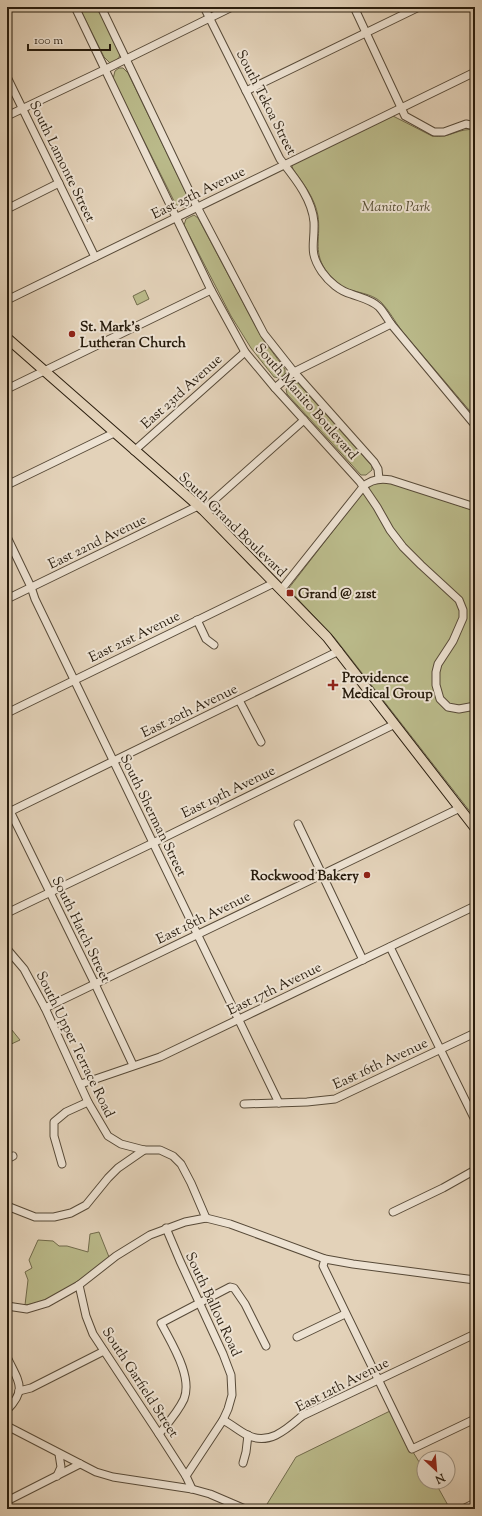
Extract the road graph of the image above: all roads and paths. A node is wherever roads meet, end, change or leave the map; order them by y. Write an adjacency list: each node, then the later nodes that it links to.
1 (75, 7): 10 (street, South Manito Boulevard)
2 (101, 7): 9 (street, South Manito Boulevard)
3 (204, 7): 7 (street, South Tekoa Street)
4 (232, 7): 7 (street)
5 (354, 7): 8 (street)
6 (419, 7): 8 (street)
7 (209, 18): 9 (street); 13 (street, South Tekoa Street)
8 (366, 32): 13 (street); 14 (street)
9 (126, 59): 10 (street); 21 (street, South Manito Boulevard)
10 (106, 70): 15 (street); 22 (street, South Manito Boulevard)
11 (475, 72): 14 (street, East 25th Avenue)
12 (7, 76): 15 (street, South Lamonte Street)
13 (246, 92): 18 (street, South Tekoa Street)
14 (401, 107): 17 (street); 18 (street, East 25th Avenue)
15 (22, 108): 16 (street); 19 (street, South Lamonte Street)
16 (7, 116)
17 (475, 126)
18 (284, 165): 21 (street, East 25th Avenue); 26 (street, South Tekoa Street)
19 (59, 183): 20 (street); 23 (street, South Lamonte Street)
20 (7, 208)
21 (197, 208): 22 (street, East 25th Avenue); 30 (street, South Manito Boulevard)
22 (177, 217): 23 (street, East 25th Avenue); 24 (street, South Manito Boulevard)
23 (95, 257): 25 (street, East 25th Avenue)
24 (211, 290): 28 (street, South Manito Boulevard); 29 (street)
25 (7, 300)
26 (391, 324): 30 (street); 34 (street, South Tekoa Street)
27 (7, 338): 29 (main road, South Grand Boulevard)
28 (246, 352): 31 (street, South Manito Boulevard); 36 (street, East 23rd Avenue)
29 (44, 370): 32 (street); 35 (main road, South Grand Boulevard)
30 (294, 372): 31 (street); 37 (street, South Manito Boulevard)
31 (275, 388): 33 (street, South Manito Boulevard)
32 (7, 389)
33 (304, 420): 39 (street, South Manito Boulevard); 41 (street, East 22nd Avenue)
34 (475, 425)
35 (114, 433): 36 (main road, South Grand Boulevard); 38 (street)
36 (134, 450): 41 (main road, South Grand Boulevard)
37 (379, 479): 39 (street); 40 (street)
38 (7, 485)
39 (363, 487): 45 (street); 52 (street, South Manito Boulevard)
40 (475, 507)
41 (200, 508): 43 (main road, South Grand Boulevard); 44 (street, East 22nd Avenue)
42 (7, 537): 44 (street, South Sherman Street)
43 (274, 583): 45 (main road, South Grand Boulevard); 47 (street, East 21st Avenue)
44 (31, 587): 46 (street, East 22nd Avenue); 50 (street, South Sherman Street)
45 (281, 590): 49 (main road, South Grand Boulevard)
46 (7, 599)
47 (197, 620): 48 (street); 50 (street, East 21st Avenue)
48 (214, 645)
49 (340, 651): 51 (street, East 20th Avenue); 54 (main road, South Grand Boulevard)
50 (75, 680): 53 (street, East 21st Avenue); 56 (street, South Sherman Street)
51 (239, 700): 55 (street); 56 (street, East 20th Avenue)
52 (475, 706)
53 (7, 713)
54 (395, 724): 57 (main road, South Grand Boulevard); 61 (street, East 19th Avenue)
55 (260, 742)
56 (114, 761): 58 (street, East 20th Avenue); 61 (street, South Sherman Street)
57 (460, 808): 60 (main road, South Grand Boulevard); 62 (street, East 18th Avenue)
58 (8, 810): 63 (street, South Hatch Street)
59 (298, 824): 62 (street)
60 (473, 824)
61 (153, 843): 63 (street, East 19th Avenue); 66 (street, South Sherman Street)
62 (322, 874): 66 (street, East 18th Avenue); 69 (street)
63 (50, 892): 65 (street, East 19th Avenue); 70 (street, South Hatch Street)
64 (475, 906): 67 (street, East 17th Avenue)
65 (7, 913)
66 (197, 934): 70 (street, East 18th Avenue); 72 (street, South Sherman Street)
67 (390, 946): 69 (street, East 17th Avenue); 74 (street)
68 (7, 949): 71 (street, South Upper Terrace Road)
69 (363, 960): 72 (street, East 17th Avenue)
70 (95, 984): 71 (street, East 18th Avenue); 75 (street, South Hatch Street)
71 (45, 1008): 76 (street, South Upper Terrace Road)
72 (239, 1019): 75 (street, East 17th Avenue); 78 (street, South Sherman Street)
73 (475, 1033): 74 (street, East 16th Avenue)
74 (441, 1050): 78 (street, East 16th Avenue); 80 (street)
75 (133, 1065): 76 (street, East 17th Avenue)
76 (81, 1084): 77 (street, South Upper Terrace Road)
77 (88, 1102): 81 (street, South Upper Terrace Road); 82 (street)
78 (279, 1103): 79 (street, East 16th Avenue)
79 (244, 1104)
80 (475, 1120)
81 (144, 1150): 84 (street); 86 (street, South Upper Terrace Road)
82 (62, 1164)
83 (475, 1170): 85 (street)
84 (7, 1206)
85 (393, 1212)
86 (206, 1218): 87 (street); 88 (street)
87 (166, 1228): 90 (street); 91 (street, South Ballou Road)
88 (325, 1259): 89 (street); 93 (street)
89 (475, 1280)
90 (79, 1285): 92 (street); 97 (street, South Garfield Street)
91 (199, 1303): 96 (street); 103 (street, South Ballou Road); 105 (street)
92 (7, 1306)
93 (345, 1314): 95 (street); 99 (street)
94 (475, 1334): 99 (street, East 12th Avenue)
95 (297, 1337)
96 (266, 1346)
97 (104, 1351): 100 (street); 105 (street, South Garfield Street)
98 (7, 1357): 100 (street)
99 (378, 1380): 102 (street); 106 (street, East 12th Avenue)
100 (19, 1391): 101 (street)
101 (7, 1410)
102 (475, 1419)
103 (223, 1420): 106 (street, East 12th Avenue); 111 (street, South Ballou Road)
104 (7, 1426): 107 (street)
105 (159, 1434): 111 (street, South Garfield Street)
106 (248, 1435): 108 (street)
107 (59, 1454): 109 (street); 110 (street)
108 (243, 1463)
109 (80, 1464): 110 (street); 112 (street)
110 (57, 1476): 113 (street)
111 (186, 1476): 112 (street, South Garfield Street)
112 (192, 1489): 115 (street)
113 (7, 1501)
114 (475, 1503): 116 (street)
115 (245, 1509)
116 (463, 1509)

